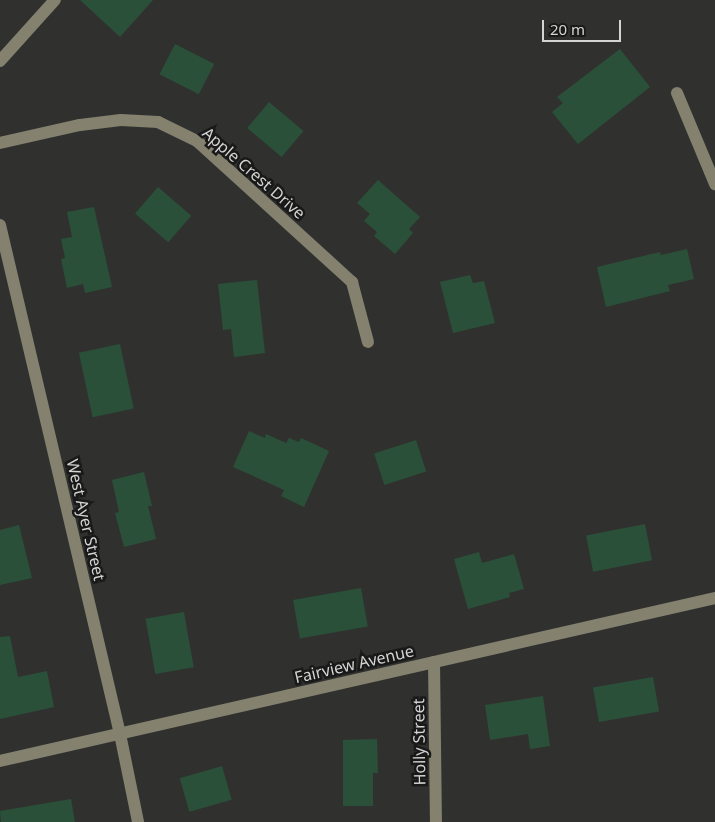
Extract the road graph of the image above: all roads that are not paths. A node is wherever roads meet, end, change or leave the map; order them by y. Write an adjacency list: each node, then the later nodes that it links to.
1 (55, 0): 2 (street)
2 (0, 60)
3 (677, 93): 5 (street)
4 (0, 143): 7 (street, Apple Crest Drive)
5 (715, 184)
6 (0, 225): 10 (street, West Ayer Street)
7 (368, 342)
8 (715, 598): 9 (street, Fairview Avenue)
9 (434, 662): 10 (street, Fairview Avenue); 13 (street, Holly Street)
10 (120, 734): 11 (street, Fairview Avenue); 12 (street, West Ayer Street)
11 (0, 761)
12 (138, 822)
13 (436, 822)

